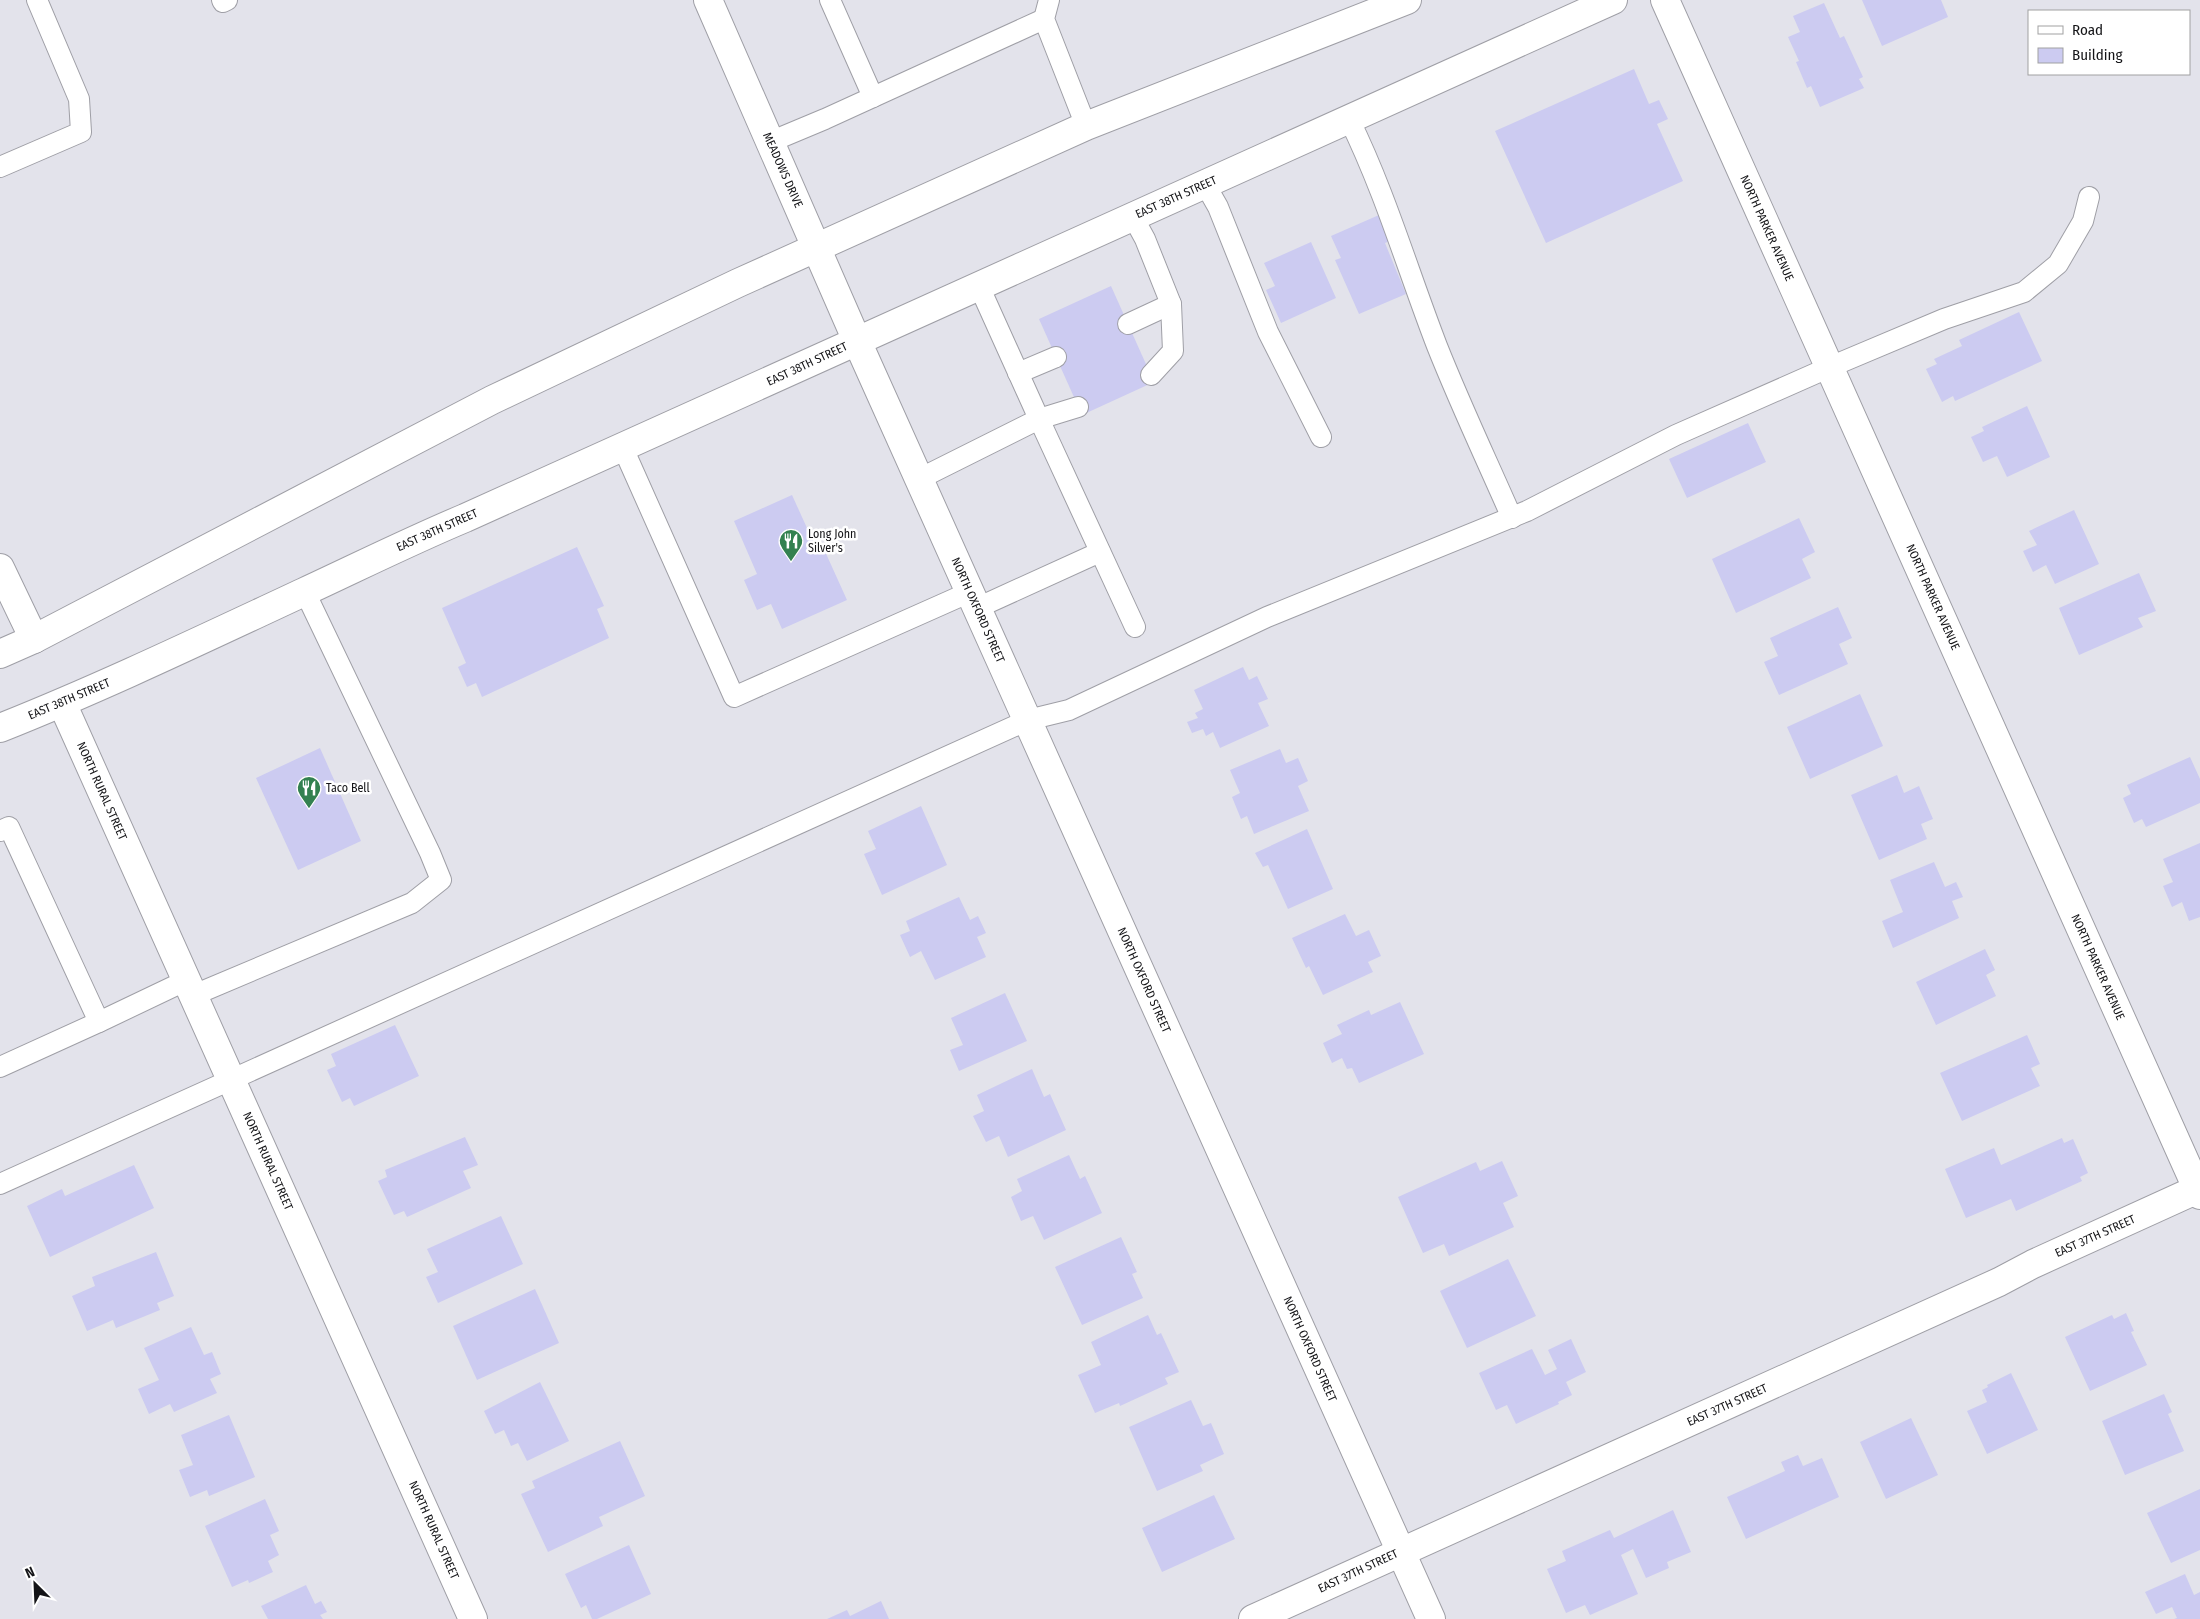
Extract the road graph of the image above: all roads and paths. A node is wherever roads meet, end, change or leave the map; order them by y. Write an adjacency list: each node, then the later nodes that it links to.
1 (37, 0): 15 (lane)
2 (222, 0): 3 (lane)
3 (227, 0)
4 (708, 0): 14 (street, MEADOWS DRIVE)
5 (830, 0): 11 (lane)
6 (1049, 0): 10 (lane)
7 (1408, 0): 13 (street)
8 (1613, 0): 12 (street, EAST 38TH STREET)
9 (1665, 0): 25 (street, NORTH PARKER AVENUE)
10 (1044, 20): 11 (lane); 13 (lane)
11 (873, 97): 14 (lane)
12 (1349, 120): 16 (street, EAST 38TH STREET); 33 (lane)
13 (1086, 126): 19 (street)
14 (770, 142): 19 (street, MEADOWS DRIVE)
15 (0, 167)
16 (1205, 184): 18 (street, EAST 38TH STREET); 30 (lane)
17 (2089, 197): 25 (lane)
18 (1133, 217): 20 (street, EAST 38TH STREET); 21 (lane)
19 (817, 248): 23 (street, MEADOWS DRIVE); 39 (street)
20 (979, 286): 23 (street, EAST 38TH STREET); 26 (lane)
21 (1171, 304): 22 (lane); 27 (lane)
22 (1128, 324)
23 (857, 341): 31 (street, EAST 38TH STREET); 32 (street, NORTH OXFORD STREET)
24 (1056, 357): 26 (lane)
25 (1830, 367): 33 (lane); 50 (street, NORTH PARKER AVENUE)
26 (1018, 374): 29 (lane)
27 (1151, 375)
28 (1078, 407): 29 (lane)
29 (1039, 419): 32 (lane); 34 (lane)
30 (1321, 437)
31 (622, 448): 36 (street, EAST 38TH STREET); 37 (lane)
32 (919, 478): 37 (street, NORTH OXFORD STREET)
33 (1512, 518): 42 (lane)
34 (1100, 552): 37 (lane); 38 (lane)
35 (0, 568): 39 (street)
36 (305, 592): 41 (street, EAST 38TH STREET); 45 (lane)
37 (974, 600): 42 (street, NORTH OXFORD STREET)
38 (1135, 627)
39 (34, 639): 40 (street)
40 (0, 654)
41 (62, 703): 43 (street, EAST 38TH STREET); 45 (street, NORTH RURAL STREET)
42 (1028, 720): 48 (lane); 51 (street, NORTH OXFORD STREET)
43 (0, 728)
44 (0, 831): 46 (lane)
45 (190, 988): 46 (lane); 48 (street, NORTH RURAL STREET)
46 (99, 1022): 47 (lane)
47 (0, 1067)
48 (231, 1080): 49 (lane); 52 (street, NORTH RURAL STREET)
49 (0, 1184)
50 (2199, 1191): 51 (street, EAST 37TH STREET)
51 (1400, 1552): 53 (street, EAST 37TH STREET); 54 (street, NORTH OXFORD STREET)
52 (473, 1619)
53 (1253, 1619)
54 (1431, 1619)

